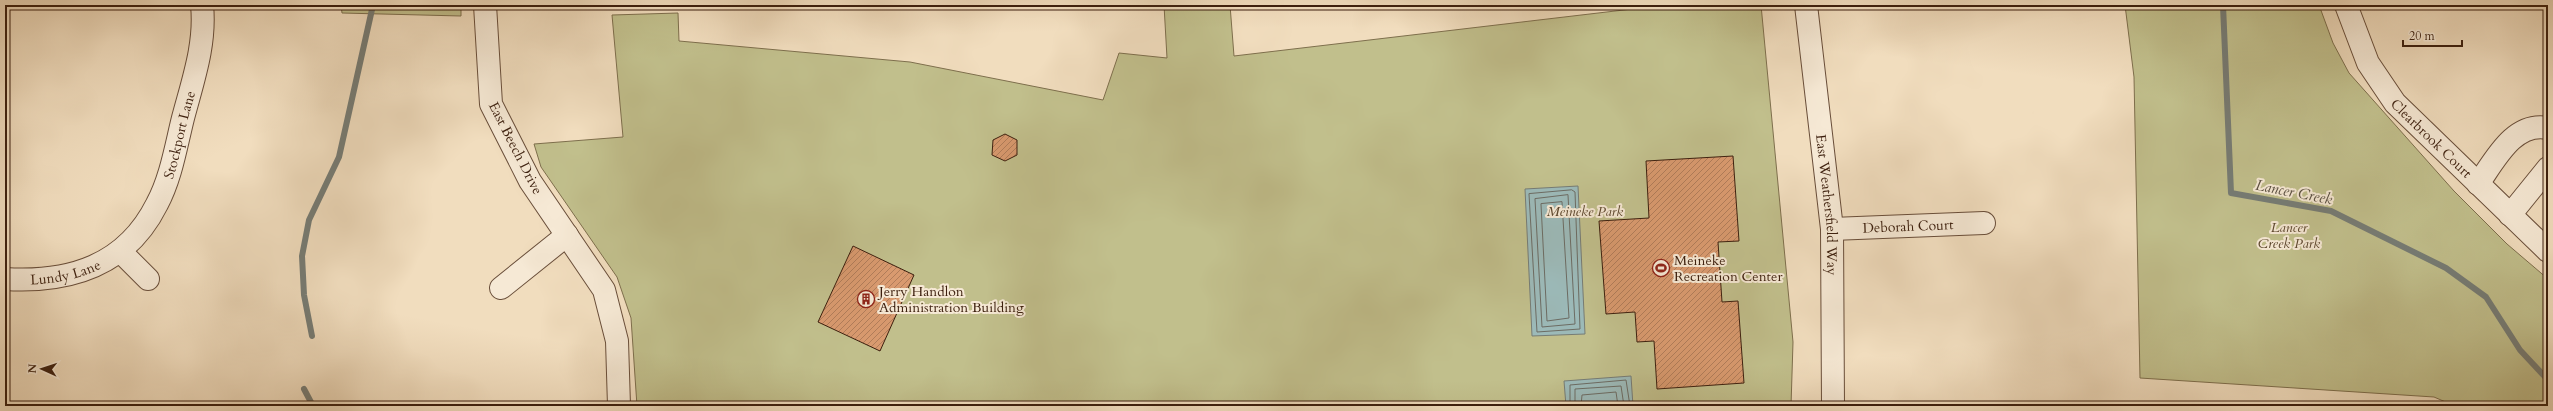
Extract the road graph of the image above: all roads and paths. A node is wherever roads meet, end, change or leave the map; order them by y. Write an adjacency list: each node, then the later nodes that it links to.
1 (202, 5): 13 (street, Stockport Lane)
2 (485, 5): 11 (street, East Beech Drive)
3 (1806, 5): 10 (street, East Weathersfield Way)
4 (2346, 5): 7 (street, Clearbrook Court)
5 (2548, 128): 7 (street)
6 (2548, 168): 8 (street)
7 (2478, 184): 8 (street, Clearbrook Court)
8 (2510, 215): 12 (street, Clearbrook Court)
9 (1984, 223): 10 (street, Deborah Court)
10 (1832, 229): 18 (street, East Weathersfield Way)
11 (567, 235): 16 (street); 17 (street, East Beech Drive)
12 (2548, 251)
13 (121, 252): 14 (street, Lundy Lane); 15 (street)
14 (5, 279)
15 (148, 279)
16 (501, 288)
17 (619, 406)
18 (1832, 406)

